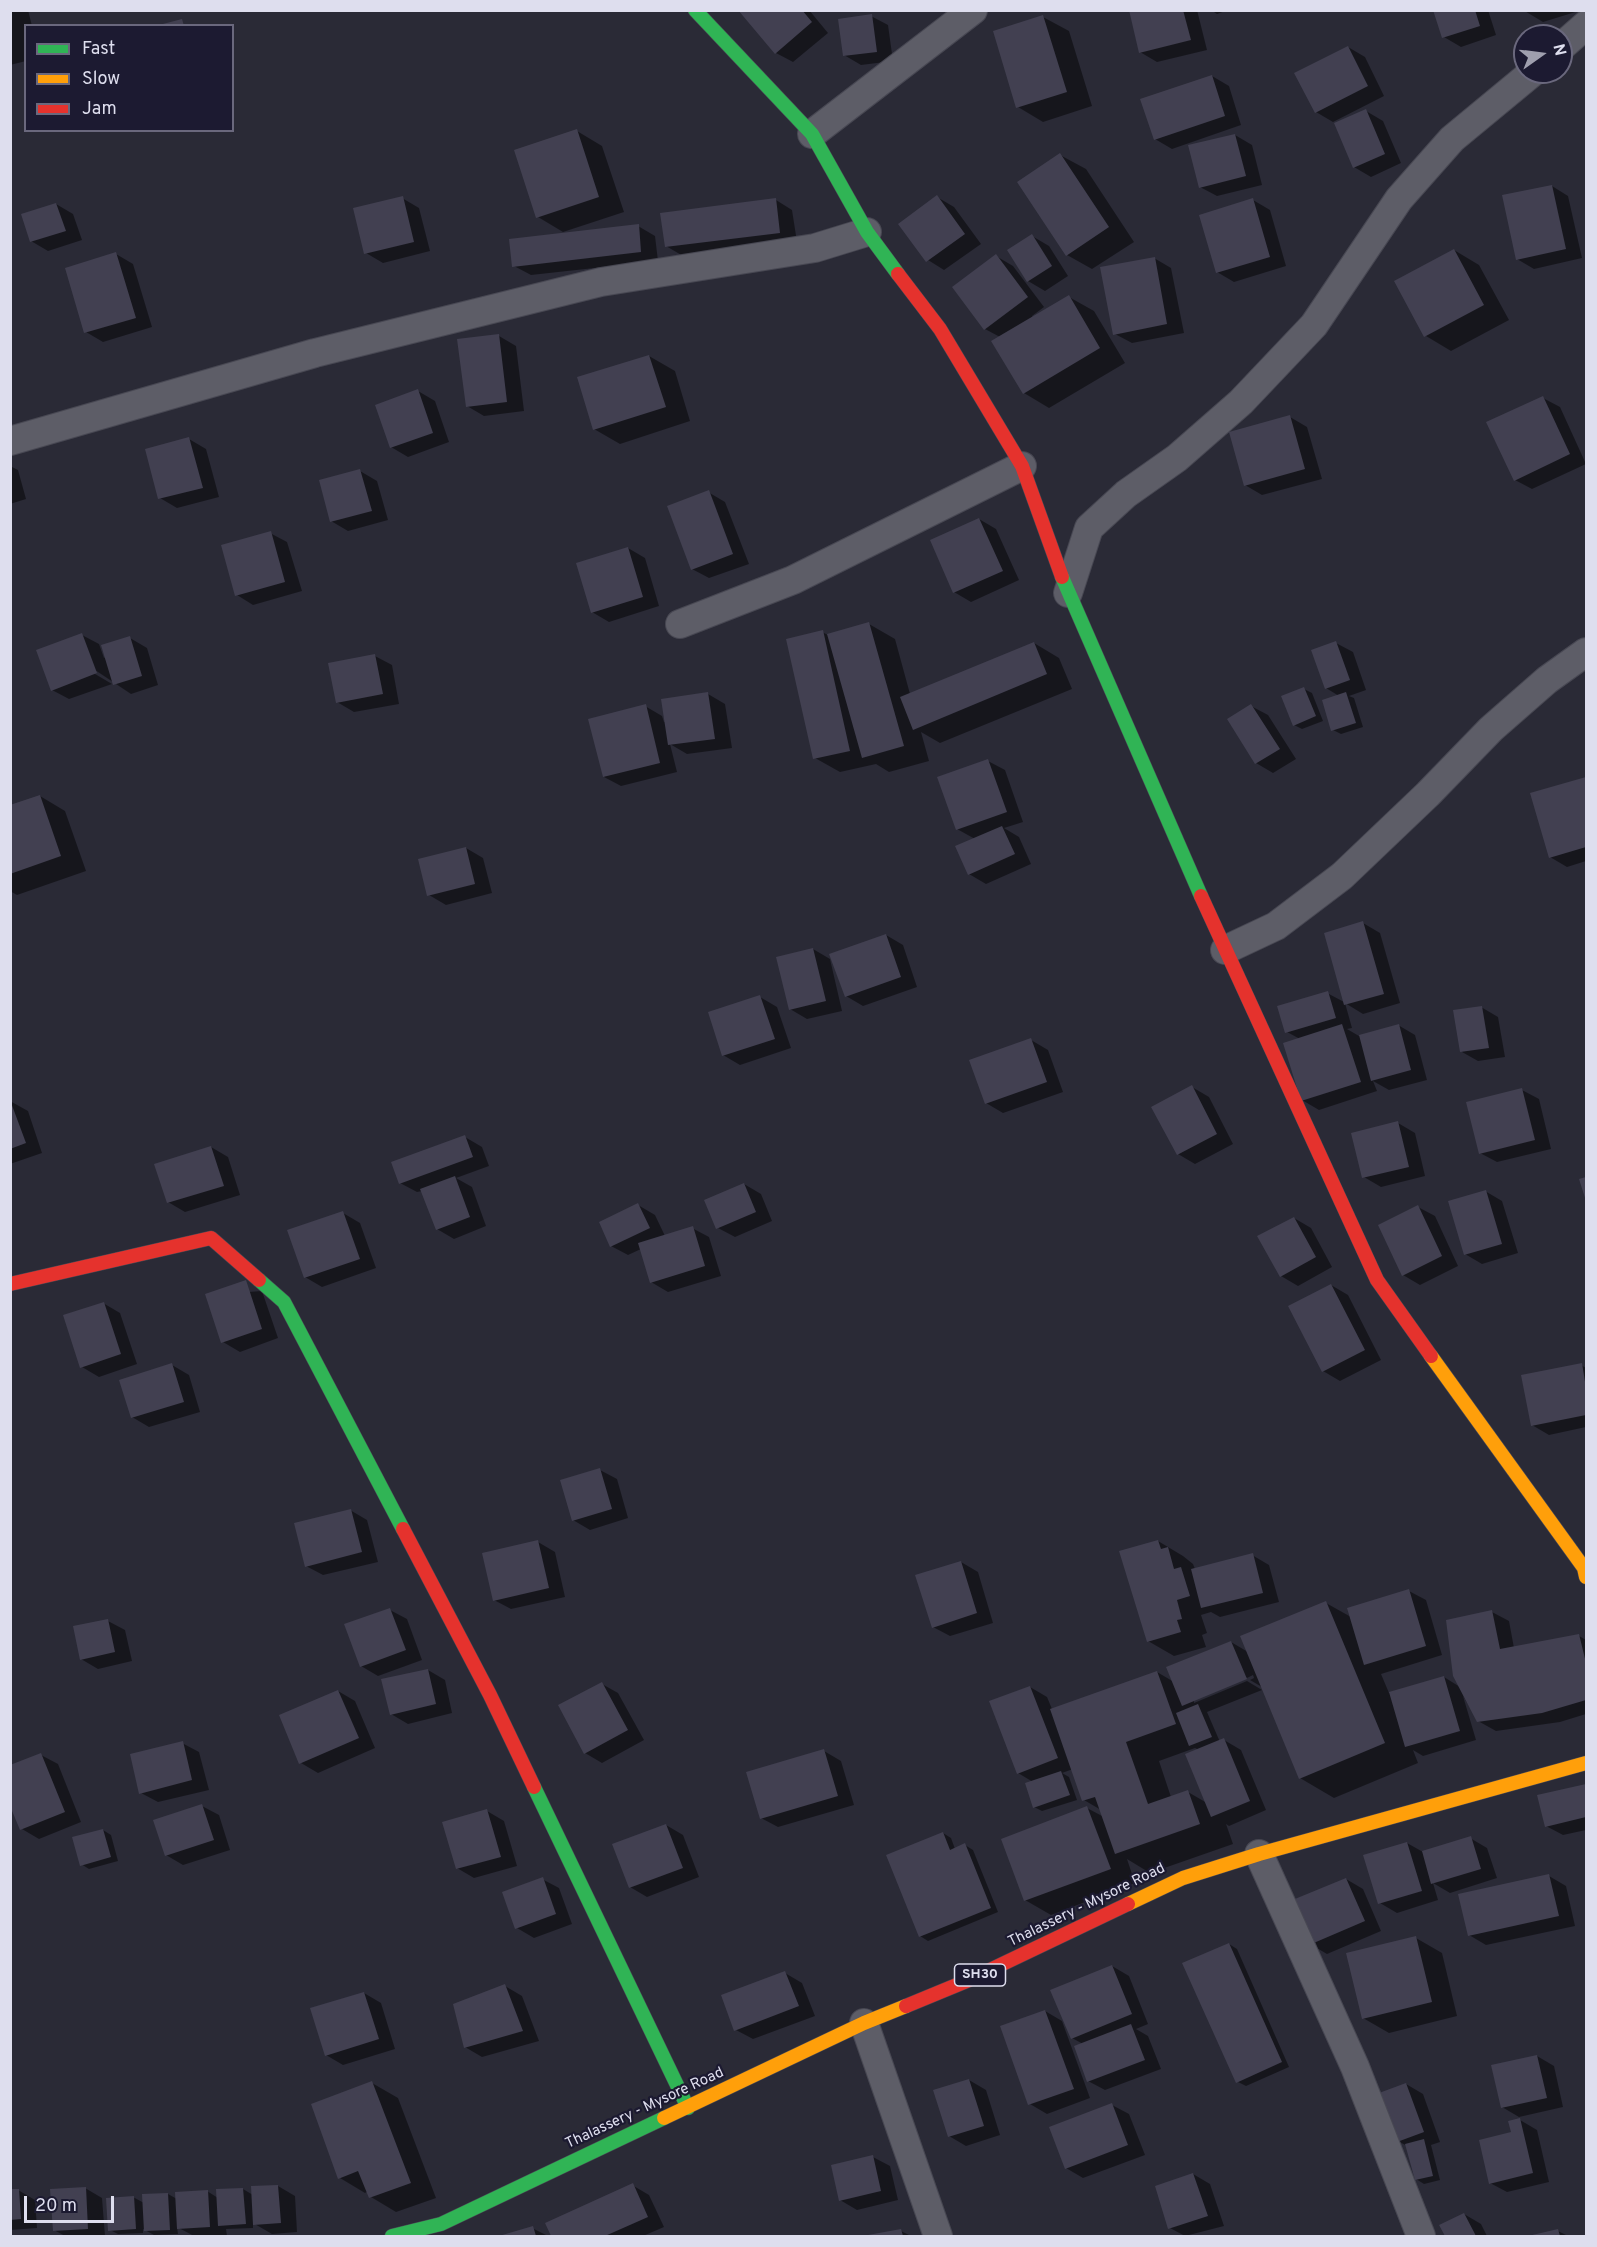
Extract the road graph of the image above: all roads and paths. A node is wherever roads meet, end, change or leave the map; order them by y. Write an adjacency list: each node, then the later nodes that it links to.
1 (695, 10): 6 (street)
2 (973, 10): 6 (street)
3 (1586, 28): 4 (street)
4 (1573, 38)
5 (1518, 84): 10 (street)
6 (812, 134): 7 (street)
7 (867, 232): 8 (street); 9 (street)
8 (10, 441)
9 (1022, 466): 10 (street); 11 (street)
10 (1068, 593): 13 (street)
11 (680, 624)
12 (1587, 652): 13 (street)
13 (1225, 950): 15 (street)
14 (10, 1284): 19 (street)
15 (1587, 1577)
16 (1587, 1763): 17 (street, Thalassery - Mysore Road / SH30)
17 (1259, 1854): 18 (street, Thalassery - Mysore Road / SH30); 22 (street)
18 (864, 2023): 19 (street, Thalassery - Mysore Road / SH30); 21 (street)
19 (687, 2108): 20 (street, Thalassery - Mysore Road / SH30)
20 (392, 2236)
21 (938, 2236)
22 (1422, 2236)

